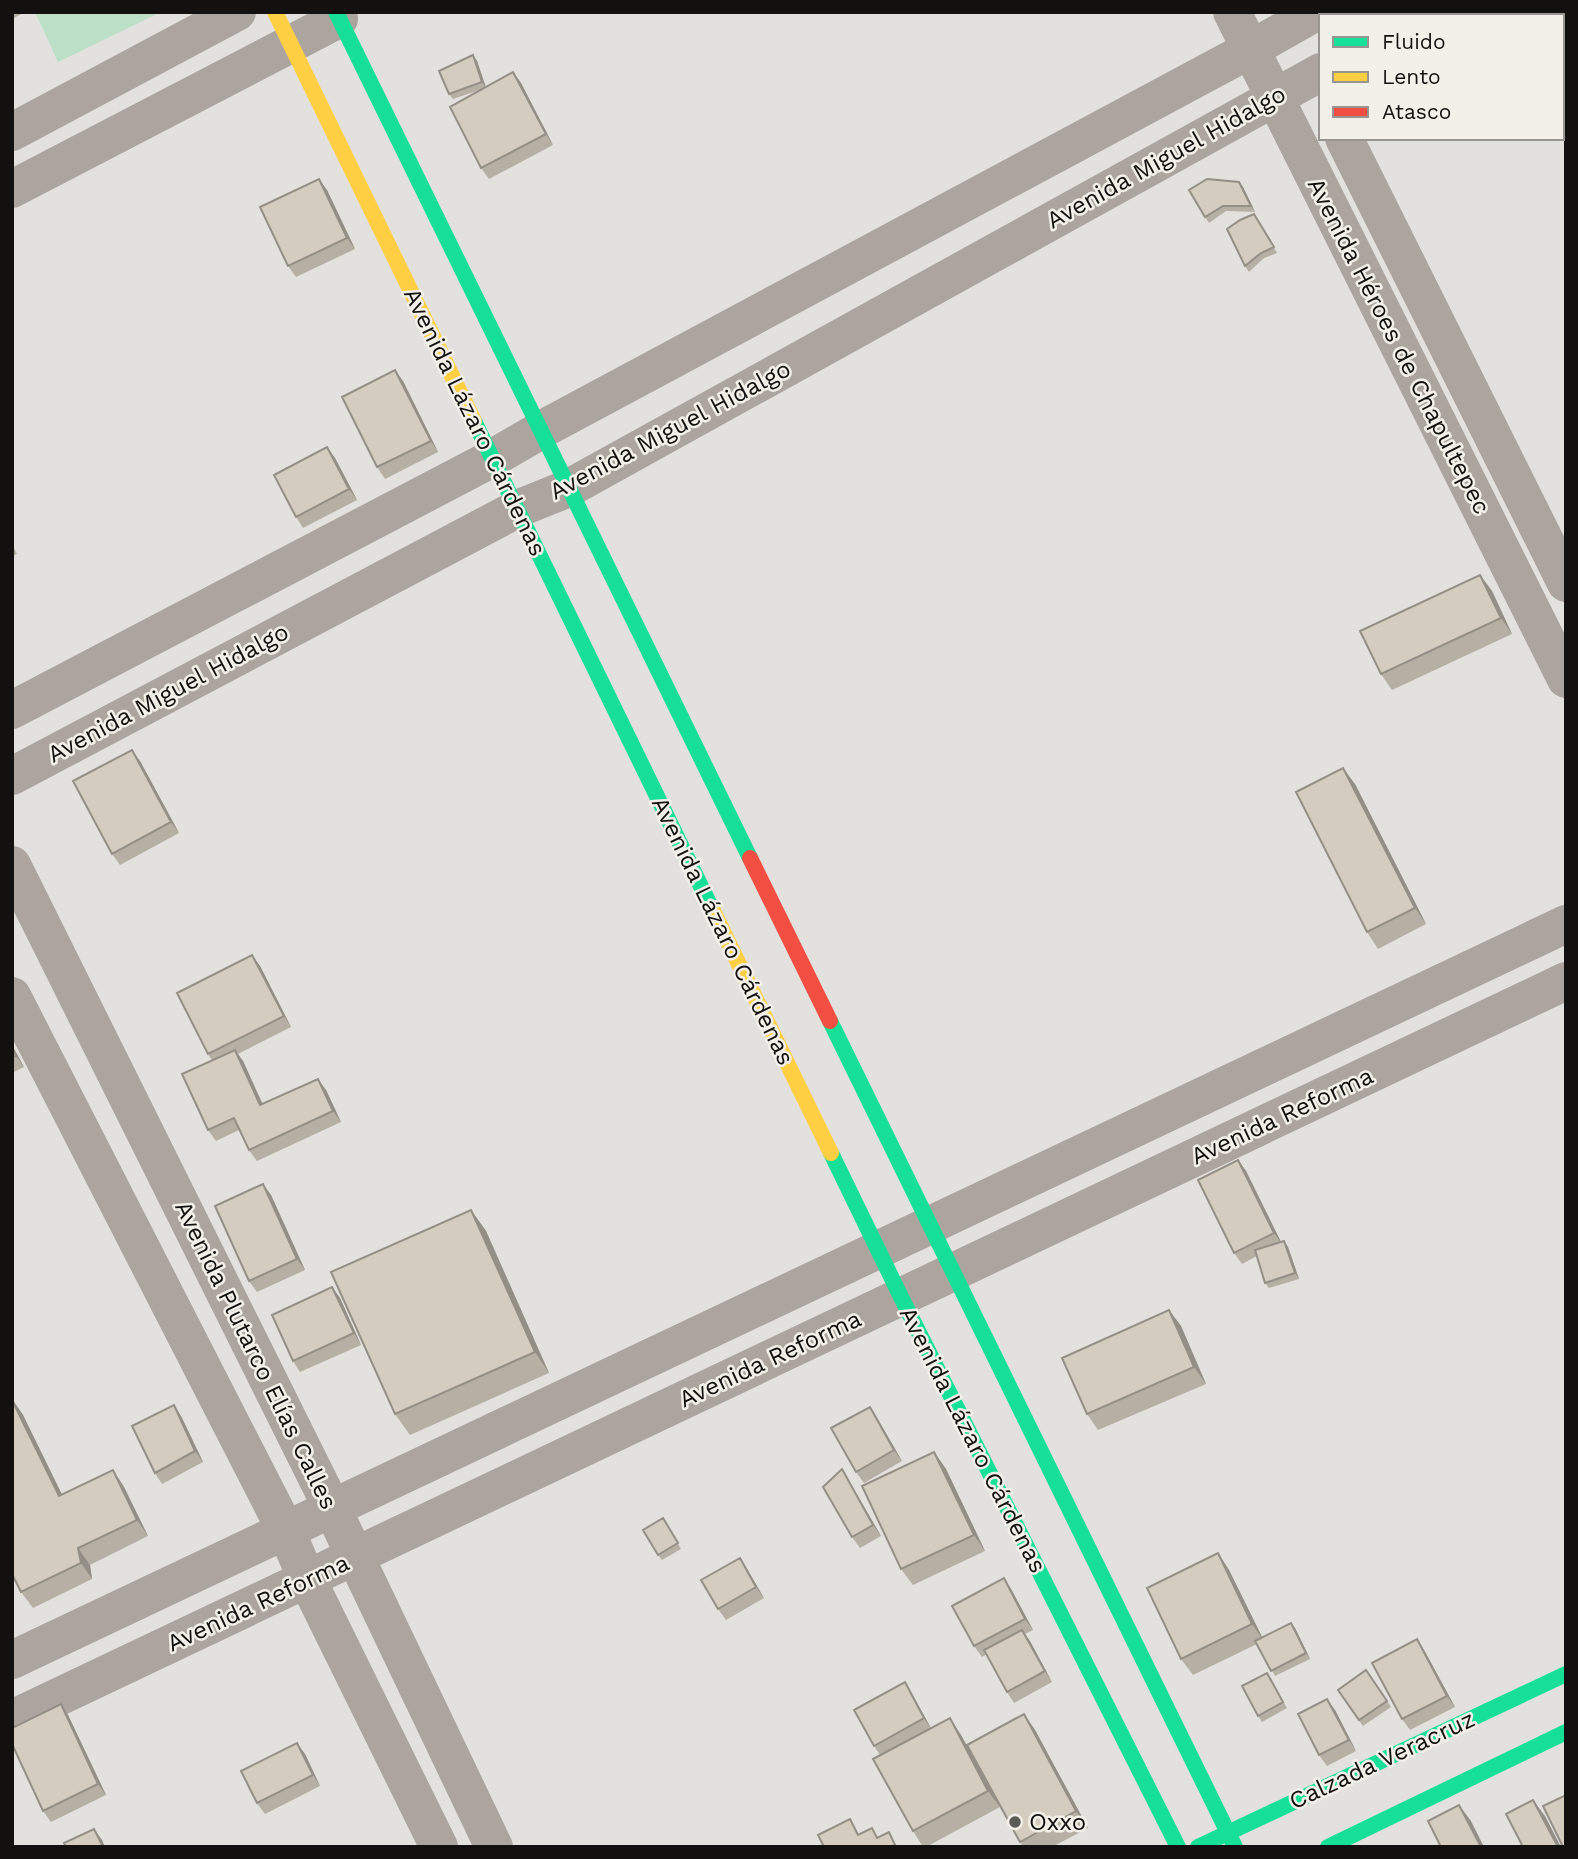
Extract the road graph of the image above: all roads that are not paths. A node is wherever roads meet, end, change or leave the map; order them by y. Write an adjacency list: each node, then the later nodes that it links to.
1 (237, 12): 9 (street)
2 (1232, 12): 6 (street, Avenida Héroes de Chapultepec)
3 (337, 16): 5 (street); 12 (main road)
4 (1298, 16): 6 (street); 7 (street)
5 (283, 28): 11 (street); 13 (main road, Avenida Lázaro Cárdenas)
6 (1251, 49): 8 (street, Avenida Héroes de Chapultepec); 12 (street)
7 (1318, 80): 8 (street, Avenida Miguel Hidalgo)
8 (1274, 96): 14 (street, Avenida Miguel Hidalgo); 17 (street, Avenida Héroes de Chapultepec)
9 (12, 132)
10 (1345, 140): 16 (street, Avenida Héroes de Chapultepec)
11 (12, 189)
12 (541, 430): 13 (street); 14 (main road)
13 (493, 458): 15 (main road, Avenida Lázaro Cárdenas); 18 (street)
14 (569, 488): 15 (street, Avenida Miguel Hidalgo); 24 (main road)
15 (517, 509): 19 (street, Avenida Miguel Hidalgo); 25 (main road, Avenida Lázaro Cárdenas)
16 (1566, 583)
17 (1566, 679)
18 (12, 710)
19 (12, 775)
20 (12, 865): 28 (street, Avenida Plutarco Elías Calles)
21 (1566, 924): 24 (street)
22 (1566, 981): 26 (street, Avenida Reforma)
23 (12, 996): 29 (street, Avenida Plutarco Elías Calles)
24 (931, 1225): 25 (street); 26 (main road)
25 (878, 1250): 27 (main road, Avenida Lázaro Cárdenas); 28 (street)
26 (954, 1272): 27 (street, Avenida Reforma); 36 (main road)
27 (901, 1297): 30 (street, Avenida Reforma); 39 (main road, Avenida Lázaro Cárdenas)
28 (332, 1508): 29 (street); 30 (street, Avenida Plutarco Elías Calles)
29 (286, 1531): 31 (street, Avenida Plutarco Elías Calles); 32 (street)
30 (355, 1557): 31 (street, Avenida Reforma); 38 (street, Avenida Plutarco Elías Calles)
31 (307, 1579): 34 (street, Avenida Reforma); 37 (street, Avenida Plutarco Elías Calles)
32 (12, 1660)
33 (1566, 1674): 36 (main road, Calzada Veracruz)
34 (12, 1720)
35 (1566, 1732): 41 (main road)
36 (1232, 1840): 40 (main road, Calzada Veracruz)
37 (439, 1847)
38 (494, 1847)
39 (1178, 1847)
40 (1198, 1847)
41 (1328, 1847)

